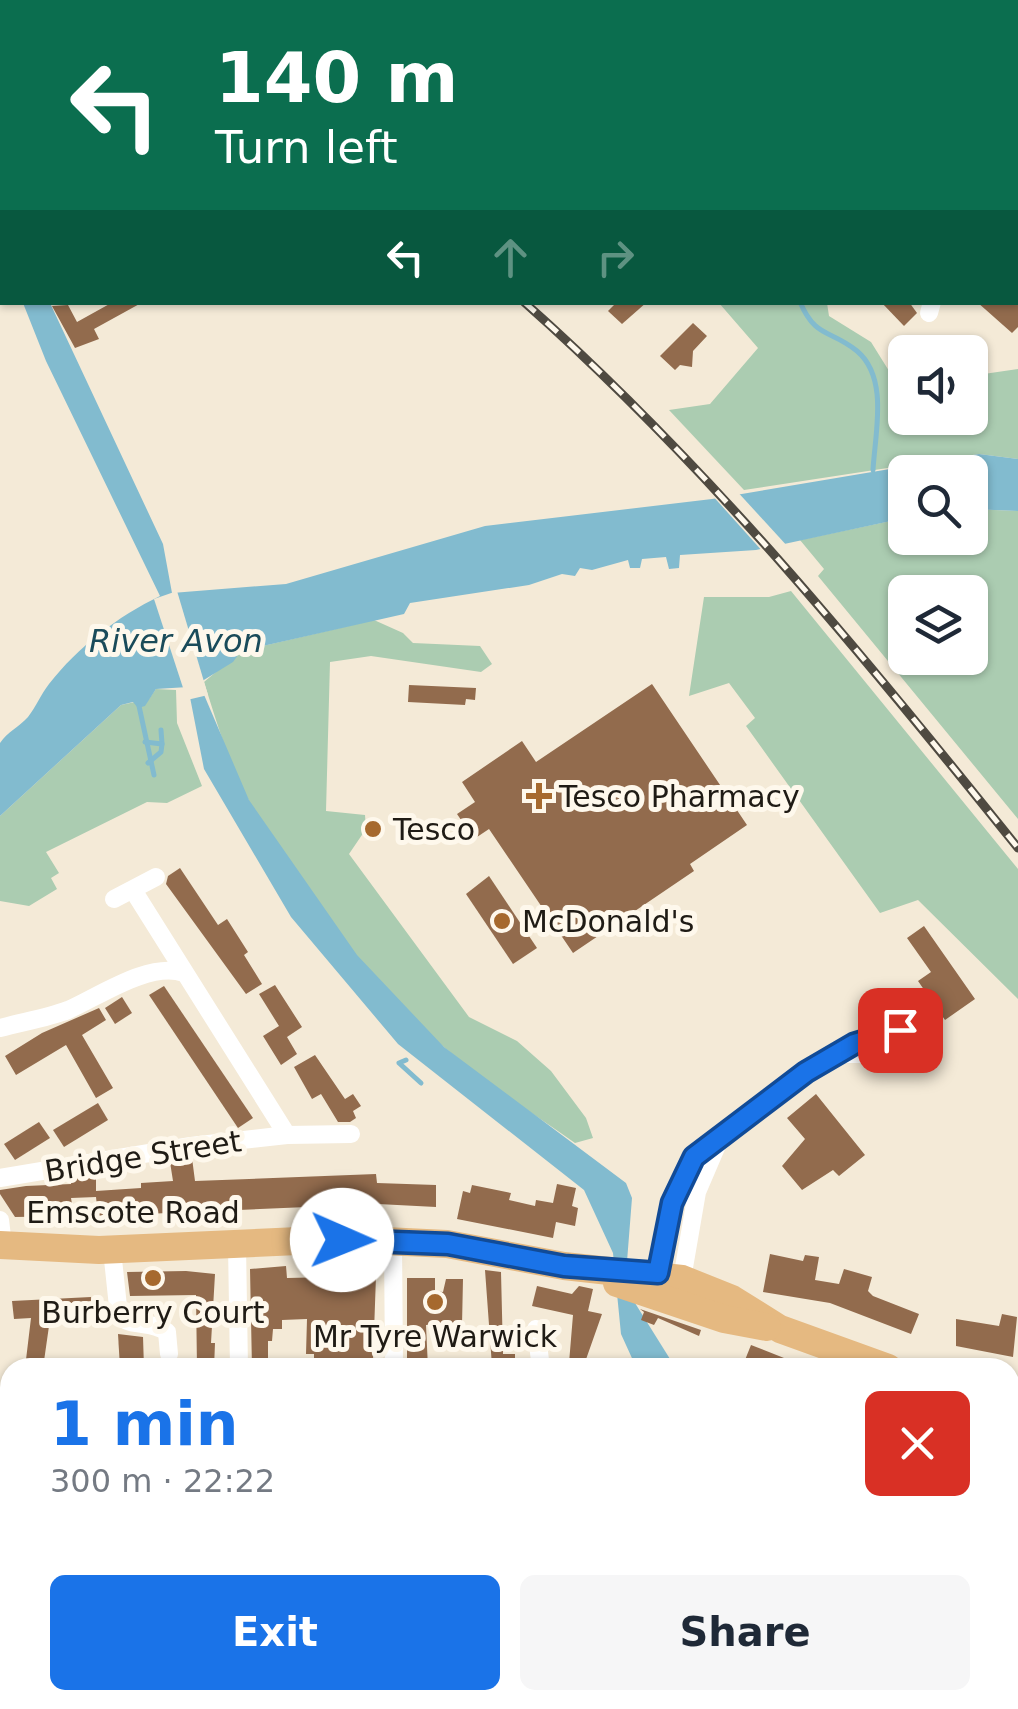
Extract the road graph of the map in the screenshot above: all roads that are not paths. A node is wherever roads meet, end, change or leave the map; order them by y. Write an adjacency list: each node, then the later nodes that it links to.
1 (156, 877): 2 (street)
2 (133, 890): 3 (street); 4 (street, Bridge Street)
3 (114, 899)
4 (184, 973): 5 (street); 10 (street, Bridge Street)
5 (0, 1028)
6 (891, 1034): 7 (street); 8 (street); 8 (street)
7 (843, 1054): 8 (street); 16 (street)
8 (888, 1054)
9 (351, 1134): 10 (street, Bridge Street)
10 (286, 1135): 11 (street, Bridge Street)
11 (0, 1178)
12 (1, 1237): 15 (main road, Emscote Road)
13 (394, 1241): 14 (main road, Emscote Road); 16 (main road, Emscote Road); 21 (street)
14 (238, 1245): 15 (main road, Emscote Road); 20 (street)
15 (112, 1250): 19 (street)
16 (639, 1279): 18 (main road, Emscote Road); 18 (main road, Emscote Road)
17 (536, 1329): 22 (street)
18 (780, 1329): 23 (main road, Emscote Road)
19 (168, 1354)
20 (239, 1358)
21 (394, 1358)
22 (540, 1358)
23 (847, 1358)

